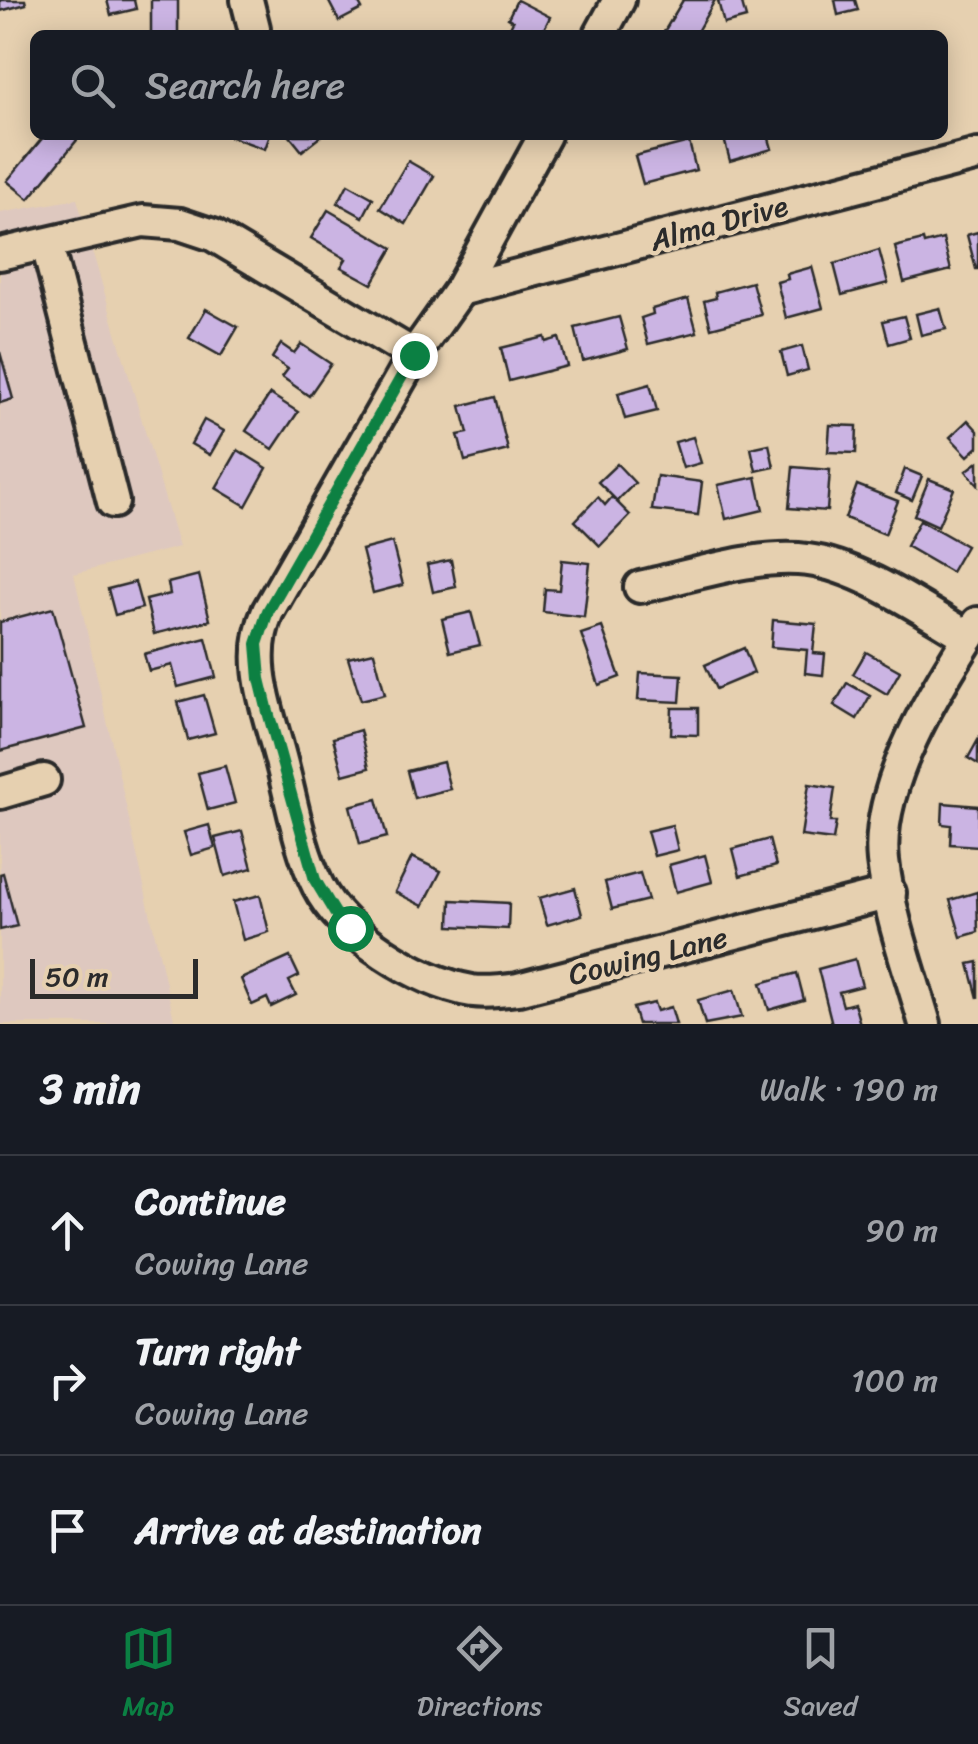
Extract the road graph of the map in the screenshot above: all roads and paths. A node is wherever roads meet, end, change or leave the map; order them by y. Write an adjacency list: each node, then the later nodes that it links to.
1 (619, 0): 2 (street)
2 (603, 30)
3 (542, 140): 7 (street, Cowing Lane)
4 (978, 155): 7 (street, Alma Drive)
5 (47, 245): 6 (street); 8 (street); 9 (street)
6 (0, 254)
7 (460, 290): 8 (street, Cowing Lane)
8 (414, 355): 14 (street, Cowing Lane)
9 (113, 502)
10 (640, 587): 11 (street)
11 (974, 630): 14 (street)
12 (44, 780): 13 (street)
13 (0, 793)
14 (890, 893): 15 (street)
15 (925, 1024)

